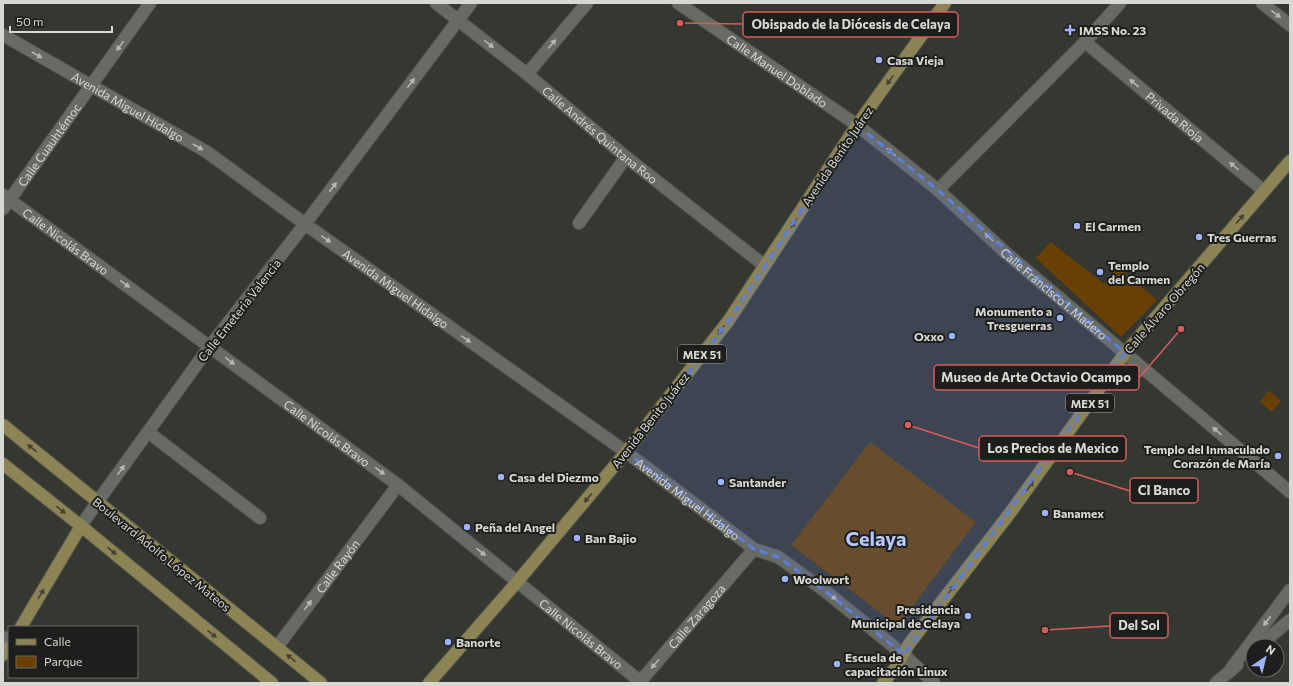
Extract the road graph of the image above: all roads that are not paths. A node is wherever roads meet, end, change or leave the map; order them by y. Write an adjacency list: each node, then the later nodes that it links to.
1 (150, 3): 14 (main road, Calle Cuauhtémoc, one-way to 14)
2 (436, 3): 9 (main road, Calle Andrés Quintana Roo)
3 (471, 3): 9 (main road, Calle Emeteria Valencia)
4 (587, 3): 13 (main road, one-way to 4)
5 (678, 3): 15 (main road, Calle Manuel Doblado)
6 (945, 3): 15 (main road, Avenida Benito Juárez / MEX 51, one-way to 15)
7 (1120, 3): 12 (main road)
8 (1262, 3): 10 (main road, one-way to 10)
9 (458, 20): 13 (main road, Calle Andrés Quintana Roo, one-way to 13); 22 (main road, Calle Emeteria Valencia, one-way to 9)
10 (1290, 25)
11 (3, 35): 14 (main road, Avenida Miguel Hidalgo, one-way to 14)
12 (1085, 42): 18 (main road); 19 (main road, Privada Rioja, one-way to 12)
13 (527, 74): 16 (main road, Calle Andrés Quintana Roo)
14 (92, 86): 20 (main road, Calle Cuauhtémoc); 22 (main road, Avenida Miguel Hidalgo, one-way to 22)
15 (857, 125): 18 (main road, Calle Francisco I. Madero, one-way to 15); 23 (main road, Avenida Benito Juárez / MEX 51, one-way to 23)
16 (626, 157): 21 (main road); 23 (main road, Calle Andrés Quintana Roo)
17 (1290, 161): 19 (main road, Calle Álvaro Obregón / MEX 51)
18 (938, 190): 25 (main road, Calle Francisco I. Madero, one-way to 18)
19 (1264, 191): 25 (main road, Calle Álvaro Obregón / MEX 51, one-way to 19)
20 (5, 201): 24 (main road, Calle Nicolás Bravo, one-way to 24)
21 (579, 223)
22 (305, 224): 24 (main road, Calle Emeteria Valencia); 28 (main road, Avenida Miguel Hidalgo, one-way to 28)
23 (765, 266): 28 (main road, Avenida Benito Juárez / MEX 51, one-way to 28)
24 (210, 346): 27 (main road, Calle Emeteria Valencia); 30 (main road, Calle Nicolás Bravo, one-way to 30)
25 (1125, 353): 31 (main road, Calle Francisco I. Madero, one-way to 25); 42 (main road, Calle Álvaro Obregón / MEX 51, one-way to 25)
26 (3, 425): 32 (main road, Boulevard Adolfo López Mateos, one-way to 26)
27 (148, 432): 32 (main road, Calle Emeteria Valencia, one-way to 27); 33 (main road)
28 (626, 452): 35 (main road, Avenida Miguel Hidalgo); 36 (main road, Avenida Benito Juárez / MEX 51, one-way to 36)
29 (3, 464): 34 (main road, one-way to 34)
30 (398, 485): 36 (main road, Calle Nicolás Bravo, one-way to 36); 41 (main road, Calle Rayón, one-way to 30)
31 (1290, 492)
32 (98, 501): 34 (main road, Calle Emeteria Valencia); 41 (main road, Boulevard Adolfo López Mateos)
33 (260, 518)
34 (81, 526): 39 (main road, Calle Emeteria Valencia, one-way to 34); 45 (main road, one-way to 45)
35 (754, 549): 42 (main road, Avenida Miguel Hidalgo, one-way to 42); 48 (main road, Calle Zaragoza, one-way to 48)
36 (518, 582): 47 (main road, Avenida Benito Juárez / MEX 51); 48 (main road, Calle Nicolás Bravo)
37 (1290, 590): 44 (main road, one-way to 44)
38 (1290, 620): 40 (main road)
39 (22, 626)
40 (1269, 638)
41 (277, 647): 46 (main road, Boulevard Adolfo López Mateos, one-way to 41)
42 (904, 655): 49 (main road, MEX 51); 50 (main road, Avenida Miguel Hidalgo)
43 (1245, 658): 44 (main road)
44 (1231, 669): 51 (main road)
45 (268, 682)
46 (321, 683)
47 (429, 683)
48 (640, 683)
49 (883, 683)
50 (934, 683)
51 (1216, 683)

